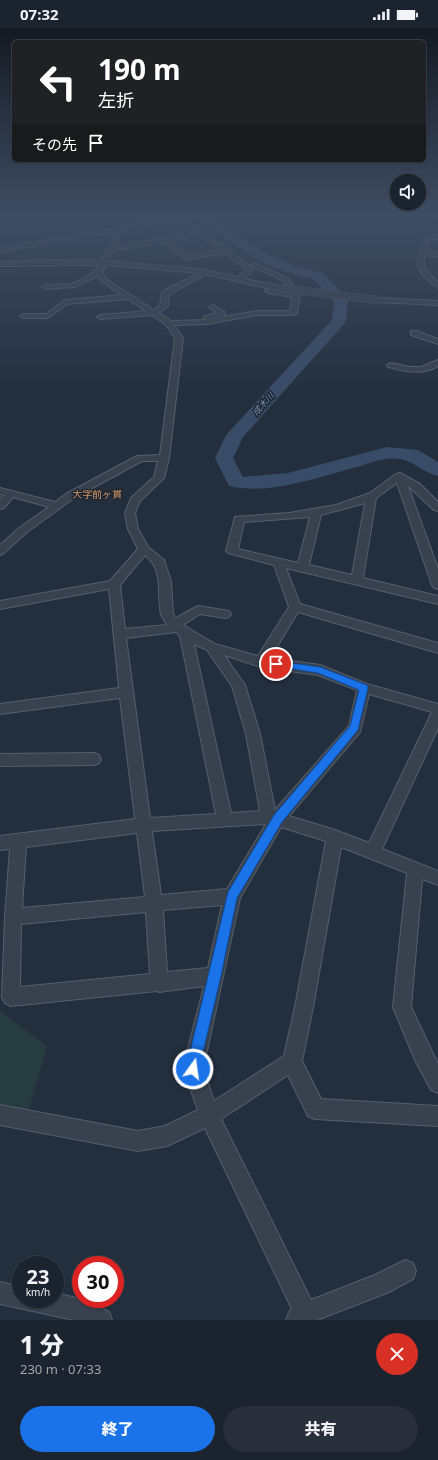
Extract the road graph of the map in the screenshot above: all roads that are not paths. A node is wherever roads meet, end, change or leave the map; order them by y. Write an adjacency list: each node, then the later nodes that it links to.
1 (90, 274): 11 (street)
2 (102, 274): 13 (street)
3 (200, 274): 16 (street)
4 (216, 274): 8 (street)
5 (245, 274): 8 (street)
6 (274, 274): 12 (street)
7 (427, 274): 10 (street)
8 (240, 279): 9 (street)
9 (252, 283): 12 (street); 14 (street, bridge)
10 (438, 286)
11 (46, 287)
12 (296, 296): 19 (street)
13 (130, 297): 16 (street); 17 (street)
14 (438, 303)
15 (213, 307): 19 (street)
16 (155, 313): 18 (street); 19 (street)
17 (24, 316)
18 (101, 317)
19 (169, 323): 24 (street)
20 (414, 333): 21 (street)
21 (438, 342)
22 (438, 362): 23 (street)
23 (391, 365)
24 (164, 458): 29 (street); 32 (street)
25 (400, 476): 27 (street); 30 (street); 38 (street)
26 (5, 492): 28 (street); 29 (street)
27 (371, 497): 31 (street); 36 (street)
28 (0, 506)
29 (55, 506): 33 (street)
30 (438, 508)
31 (316, 512): 34 (street); 35 (street)
32 (144, 549): 37 (street); 43 (street)
33 (0, 551)
34 (280, 564): 35 (street); 41 (street)
35 (303, 567): 36 (street)
36 (357, 581): 39 (street)
37 (114, 584): 40 (street); 44 (street)
38 (438, 585)
39 (438, 600)
40 (0, 605)
41 (295, 607): 46 (street); 47 (street)
42 (225, 614): 43 (street)
43 (179, 629): 44 (street); 45 (street); 56 (street)
44 (120, 634): 49 (street)
45 (211, 647): 47 (street); 55 (street)
46 (438, 648)
47 (261, 662): 48 (street)
48 (364, 688): 51 (street); 55 (street)
49 (126, 692): 50 (street); 57 (street)
50 (0, 709)
51 (438, 709)
52 (438, 713): 61 (street)
53 (0, 760): 54 (street)
54 (94, 760)
55 (273, 818): 56 (street); 58 (street); 64 (street)
56 (225, 820): 57 (street)
57 (145, 825): 59 (street); 65 (street)
58 (335, 838): 61 (street); 69 (street)
59 (18, 842): 60 (street); 66 (street)
60 (0, 844)
61 (373, 852): 62 (street)
62 (415, 870): 63 (street); 70 (street)
63 (438, 878)
64 (232, 896): 65 (street); 67 (street)
65 (154, 904): 66 (street); 68 (street)
66 (13, 917): 68 (street)
67 (215, 976): 68 (street); 72 (street)
68 (159, 983)
69 (292, 1062): 72 (street); 73 (street)
70 (438, 1083)
71 (0, 1115): 72 (street)
72 (209, 1115): 78 (street)
73 (438, 1116)
74 (405, 1271): 78 (street)
75 (0, 1293): 76 (street)
76 (12, 1296)
77 (64, 1307): 79 (street)
78 (302, 1317)
79 (101, 1320)

